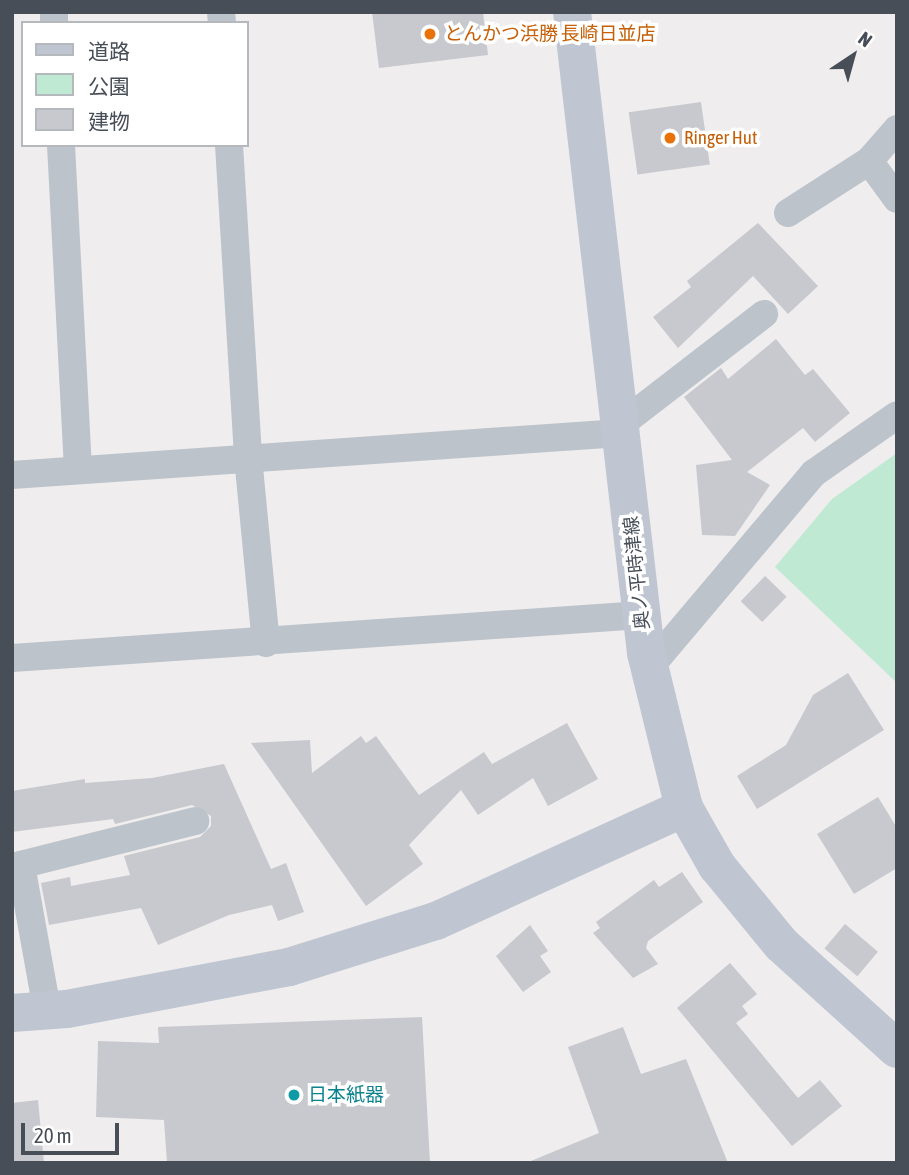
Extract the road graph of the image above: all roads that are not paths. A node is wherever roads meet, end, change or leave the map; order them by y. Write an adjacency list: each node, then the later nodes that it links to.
1 (572, 12): 10 (main road, 奥ノ平時津線)
2 (897, 129): 5 (street)
3 (61, 147): 12 (street)
4 (229, 147): 11 (street)
5 (869, 161): 6 (street); 7 (street)
6 (897, 199)
7 (788, 213)
8 (764, 314): 10 (street)
9 (897, 415): 17 (street)
10 (621, 429): 11 (street); 14 (main road, 奥ノ平時津線)
11 (248, 457): 12 (street); 15 (street)
12 (78, 470): 13 (street)
13 (12, 475)
14 (642, 615): 15 (street); 17 (main road, 奥ノ平時津線)
15 (266, 643): 16 (street)
16 (12, 659)
17 (649, 668): 18 (main road, 奥ノ平時津線)
18 (684, 808): 21 (main road); 22 (main road, 奥ノ平時津線)
19 (195, 821): 20 (street)
20 (17, 866): 21 (street)
21 (30, 1012)
22 (897, 1049)

